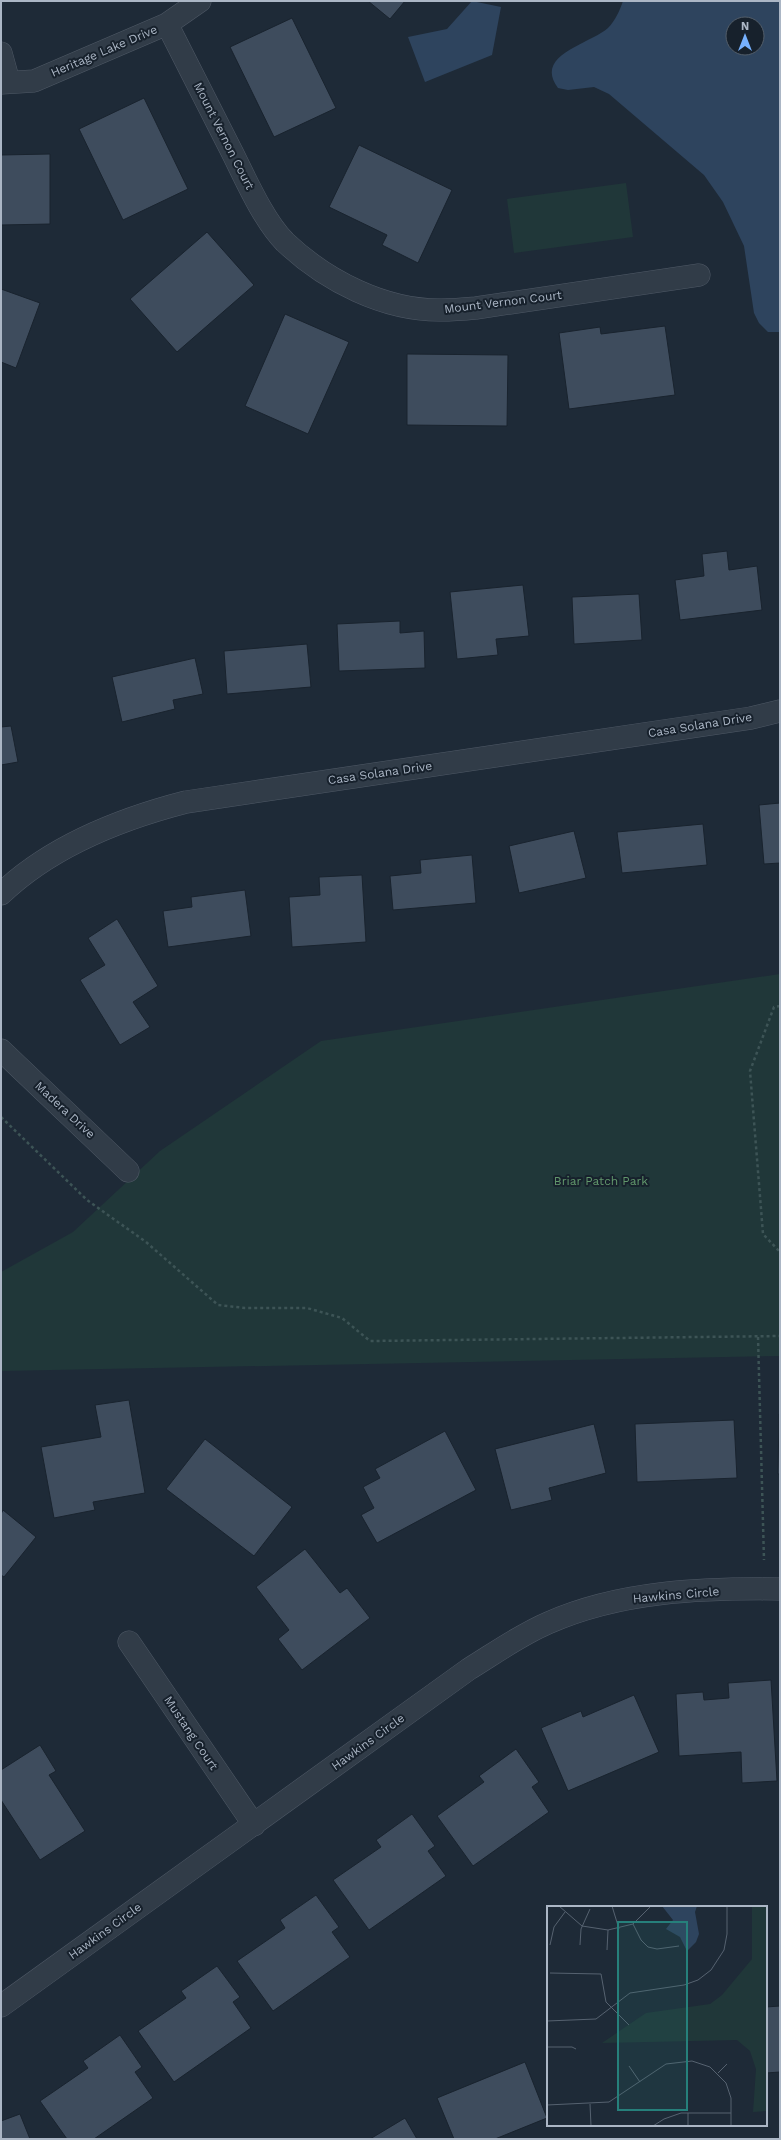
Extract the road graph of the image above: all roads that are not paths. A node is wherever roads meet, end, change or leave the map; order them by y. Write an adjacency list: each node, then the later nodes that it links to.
1 (200, 1): 2 (street, Heritage Lake Drive)
2 (168, 24): 4 (street, Heritage Lake Drive); 5 (street, Mount Vernon Court)
3 (1, 53): 4 (street)
4 (5, 82)
5 (699, 275)
6 (780, 711): 7 (street, Casa Solana Drive)
7 (1, 894)
8 (1, 1050): 9 (street, Madera Drive)
9 (128, 1171)
10 (773, 1589): 12 (street, Hawkins Circle)
11 (129, 1642): 12 (street, Mustang Court)
12 (254, 1825): 13 (street, Hawkins Circle)
13 (1, 2006)

